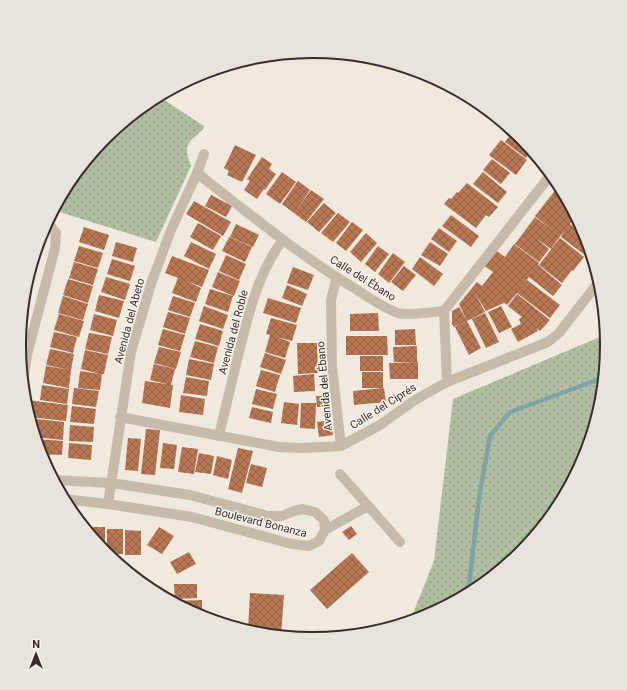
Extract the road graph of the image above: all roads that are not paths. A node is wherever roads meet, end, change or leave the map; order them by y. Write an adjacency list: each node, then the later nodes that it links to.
1 (204, 154): 2 (street, Avenida del Abeto)
2 (197, 173): 5 (street, Calle del Ébano); 11 (street, Avenida del Abeto)
3 (548, 178): 8 (street)
4 (52, 227): 9 (street)
5 (283, 240): 6 (street, Calle del Ébano); 12 (street, Avenida del Roble)
6 (337, 277): 8 (street, Calle del Ébano); 13 (street, Avenida del Ébano)
7 (595, 287): 10 (street, Calle del Ciprés)
8 (444, 311): 10 (street)
9 (27, 357)
10 (447, 382): 13 (street, Calle del Ciprés)
11 (120, 417): 12 (street, Calle del Ciprés); 16 (street, Avenida del Abeto)
12 (219, 436): 13 (street, Calle del Ciprés)
13 (341, 446)
14 (340, 474): 19 (street)
15 (60, 480): 16 (street, Boulevard Bonanza)
16 (111, 483): 18 (street, Avenida del Abeto); 20 (street, Boulevard Bonanza)
17 (71, 500): 18 (street, Boulevard Bonanza)
18 (108, 504): 20 (street, Boulevard Bonanza)
19 (368, 506): 20 (street); 21 (street)
20 (325, 530)
21 (400, 542)

